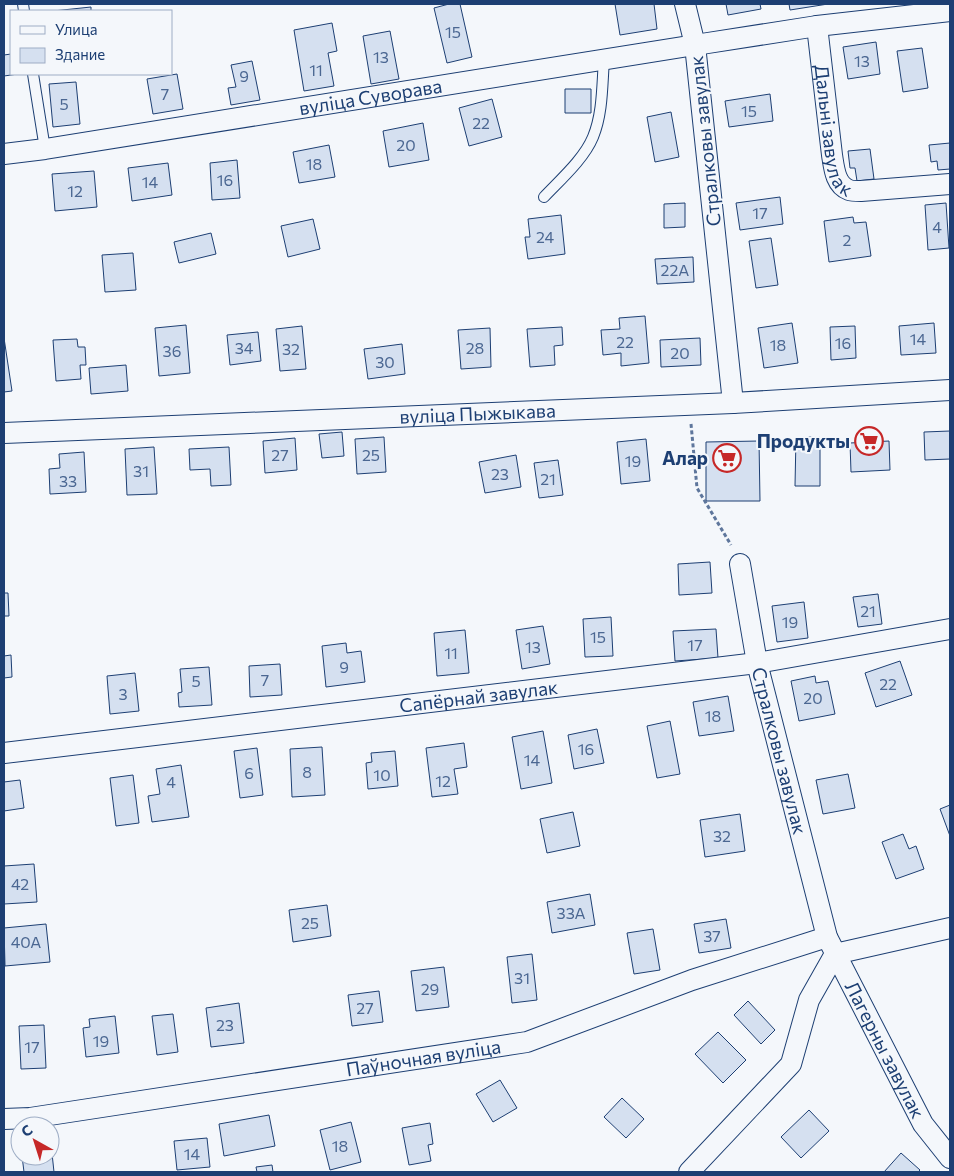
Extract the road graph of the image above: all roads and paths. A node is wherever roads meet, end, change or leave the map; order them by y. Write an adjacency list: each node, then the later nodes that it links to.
1 (685, 4): 4 (street)
2 (950, 12): 3 (street, Стралковы завулак)
3 (817, 26): 4 (street, Стралковы завулак); 9 (street, Дальні завулак)
4 (695, 45): 5 (street, вуліца Суворава); 12 (street, Стралковы завулак)
5 (604, 60): 7 (street, вуліца Суворава); 10 (lane)
6 (33, 75): 7 (lane)
7 (45, 149): 8 (street, вуліца Суворава)
8 (4, 154)
9 (950, 184)
10 (544, 197)
11 (950, 390): 12 (street, вуліца Пыжыкава)
12 (732, 403): 13 (street, вуліца Пыжыкава)
13 (690, 405): 14 (street, вуліца Пыжыкава); 15 (path)
14 (4, 433)
15 (740, 564): 17 (street, Стралковы завулак)
16 (950, 629): 17 (street, Сапёрнай завулак)
17 (757, 663): 18 (street, Сапёрнай завулак); 20 (street, Стралковы завулак)
18 (4, 753)
19 (950, 928): 20 (street, Паўночная вуліца)
20 (831, 945): 21 (street, Паўночная вуліца); 22 (street, Лагерны завулак); 23 (street)
21 (4, 1119)
22 (950, 1158)
23 (689, 1172)

